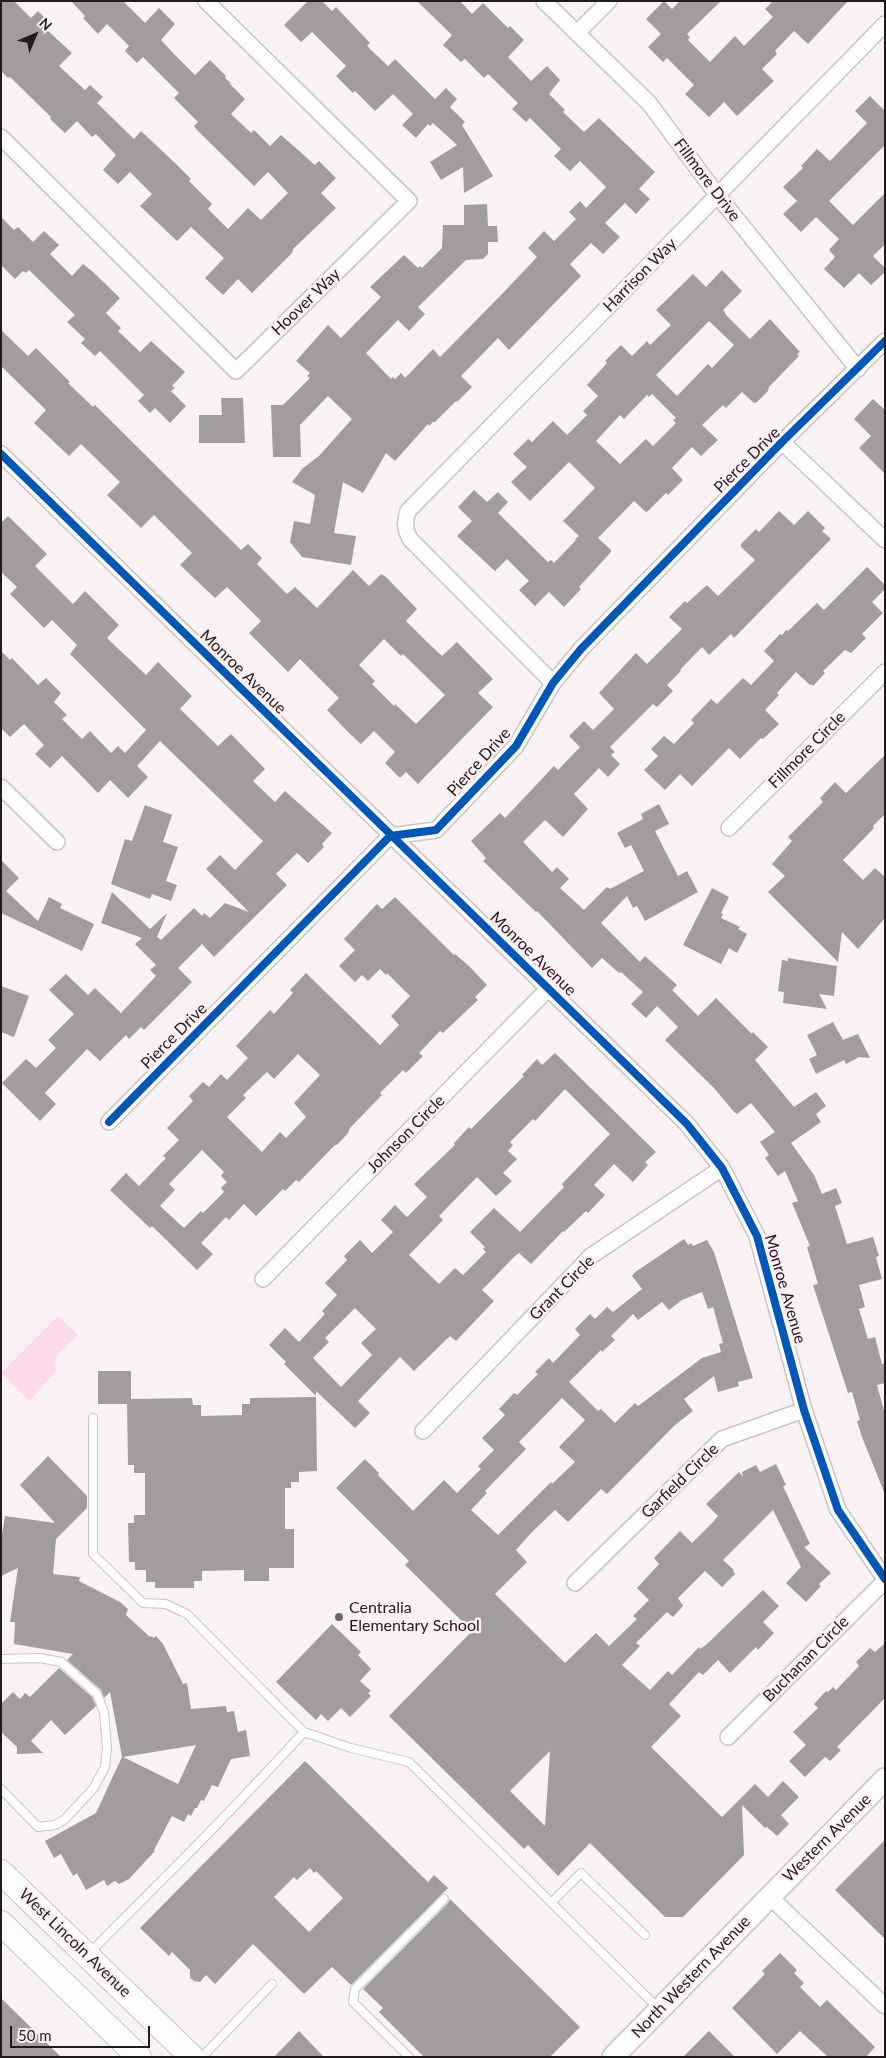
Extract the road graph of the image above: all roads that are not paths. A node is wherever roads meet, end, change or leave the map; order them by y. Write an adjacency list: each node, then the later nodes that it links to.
1 (206, 1): 6 (street, Hoover Way)
2 (544, 1): 5 (street, Fillmore Drive)
3 (609, 1): 5 (street)
4 (885, 24): 7 (street, Harrison Way)
5 (577, 33): 7 (street, Fillmore Drive)
6 (1, 137)
7 (718, 196): 9 (street, Fillmore Drive); 14 (street, Harrison Way)
8 (885, 341): 9 (street, Pierce Drive)
9 (858, 369): 10 (street, Pierce Drive)
10 (782, 442): 12 (street); 14 (street, Pierce Drive)
11 (1, 454): 17 (street, Monroe Avenue)
12 (885, 540)
13 (885, 672): 16 (street, Fillmore Circle)
14 (553, 683): 17 (street, Pierce Drive)
15 (1, 787): 18 (street)
16 (729, 828)
17 (390, 836): 19 (street, Monroe Avenue); 20 (street, Pierce Drive)
18 (57, 842)
19 (550, 988): 21 (street, Monroe Avenue); 22 (street, Johnson Circle)
20 (109, 1122)
21 (722, 1168): 23 (street, Monroe Avenue); 25 (street, Grant Circle)
22 (263, 1279)
23 (804, 1410): 26 (street, Monroe Avenue); 27 (street, Garfield Circle)
24 (93, 1418): 29 (lane)
25 (423, 1431)
26 (885, 1580): 30 (street, Buchanan Circle)
27 (575, 1582)
28 (1, 1659): 32 (lane)
29 (304, 1732): 36 (lane); 39 (lane)
30 (728, 1737)
31 (885, 1779): 34 (main road, Western Avenue)
32 (1, 1789)
33 (1, 1872): 39 (main road, West Lincoln Avenue)
34 (769, 1896): 41 (street); 42 (main road, North Western Avenue)
35 (444, 1899): 46 (lane)
36 (552, 1902): 38 (lane); 42 (lane)
37 (1, 1923): 43 (main road)
38 (645, 1935)
39 (88, 1955): 44 (main road, West Lincoln Avenue)
40 (272, 1984): 45 (lane)
41 (885, 2006)
42 (659, 2009): 47 (main road, North Western Avenue)
43 (139, 2057)
44 (192, 2057)
45 (202, 2057)
46 (409, 2057)
47 (613, 2057)

